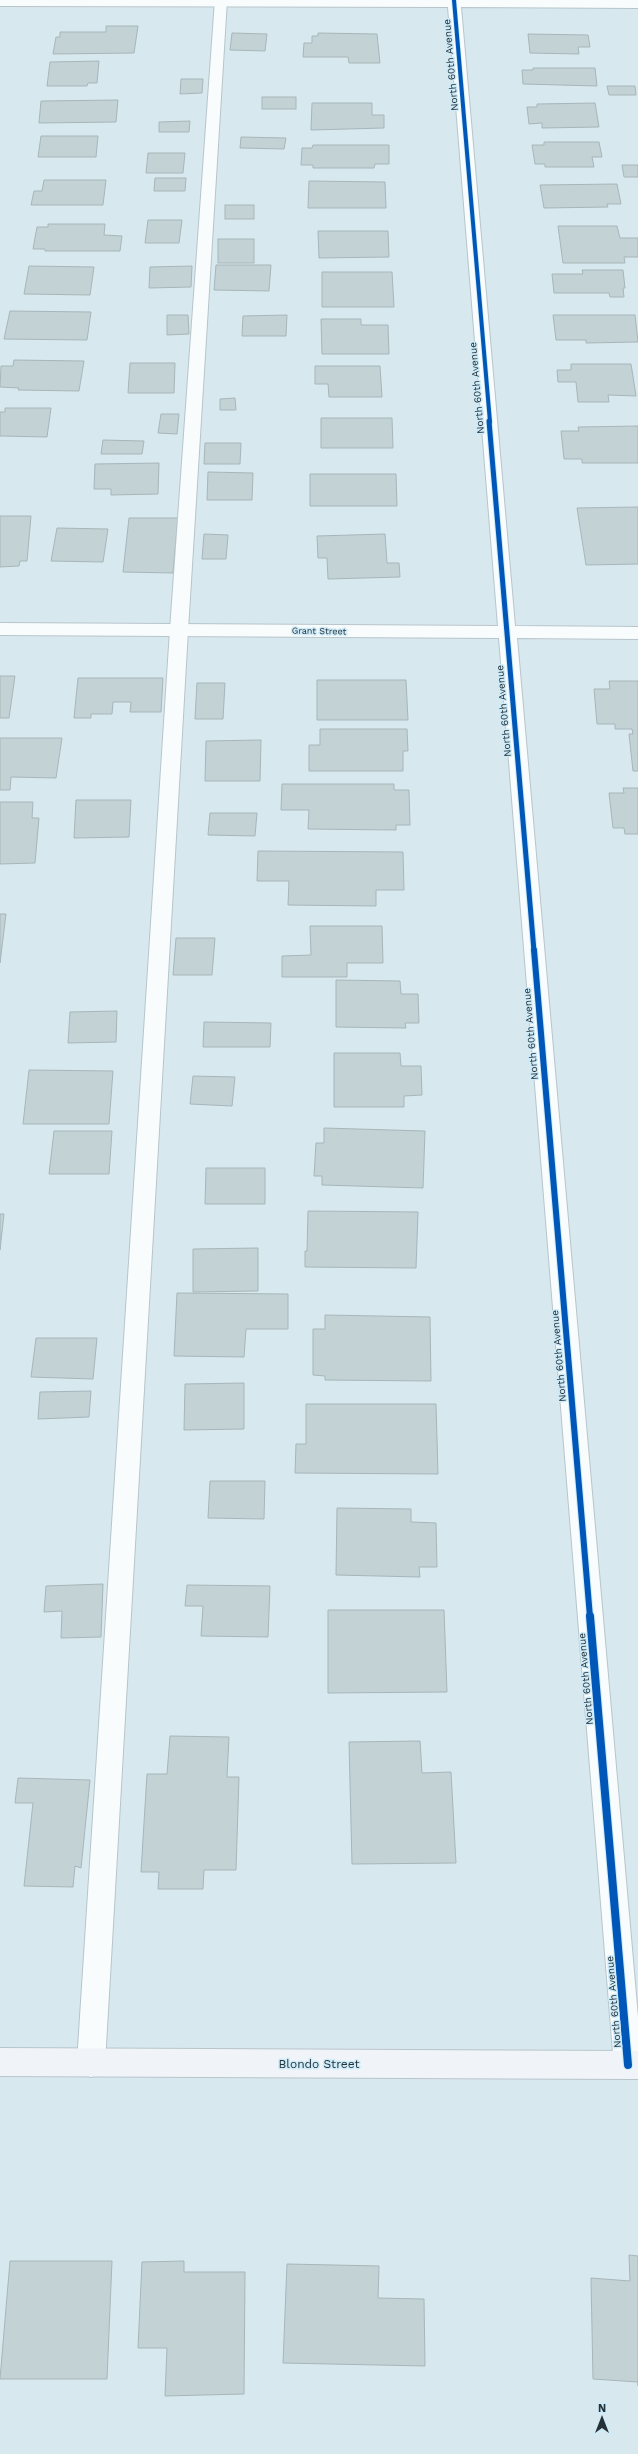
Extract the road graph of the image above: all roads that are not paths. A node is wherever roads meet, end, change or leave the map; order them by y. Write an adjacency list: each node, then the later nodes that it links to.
1 (221, 1): 2 (street); 3 (street); 6 (street)
2 (0, 2)
3 (454, 2): 4 (street); 7 (street, North 60th Avenue)
4 (638, 4)
5 (0, 629): 6 (street, Grant Street)
6 (178, 630): 7 (street, Grant Street); 10 (street)
7 (506, 633): 8 (street, Grant Street); 11 (street, North 60th Avenue)
8 (638, 633)
9 (0, 2062): 10 (main road, Blondo Street)
10 (92, 2063): 11 (main road, Blondo Street)
11 (633, 2065)

